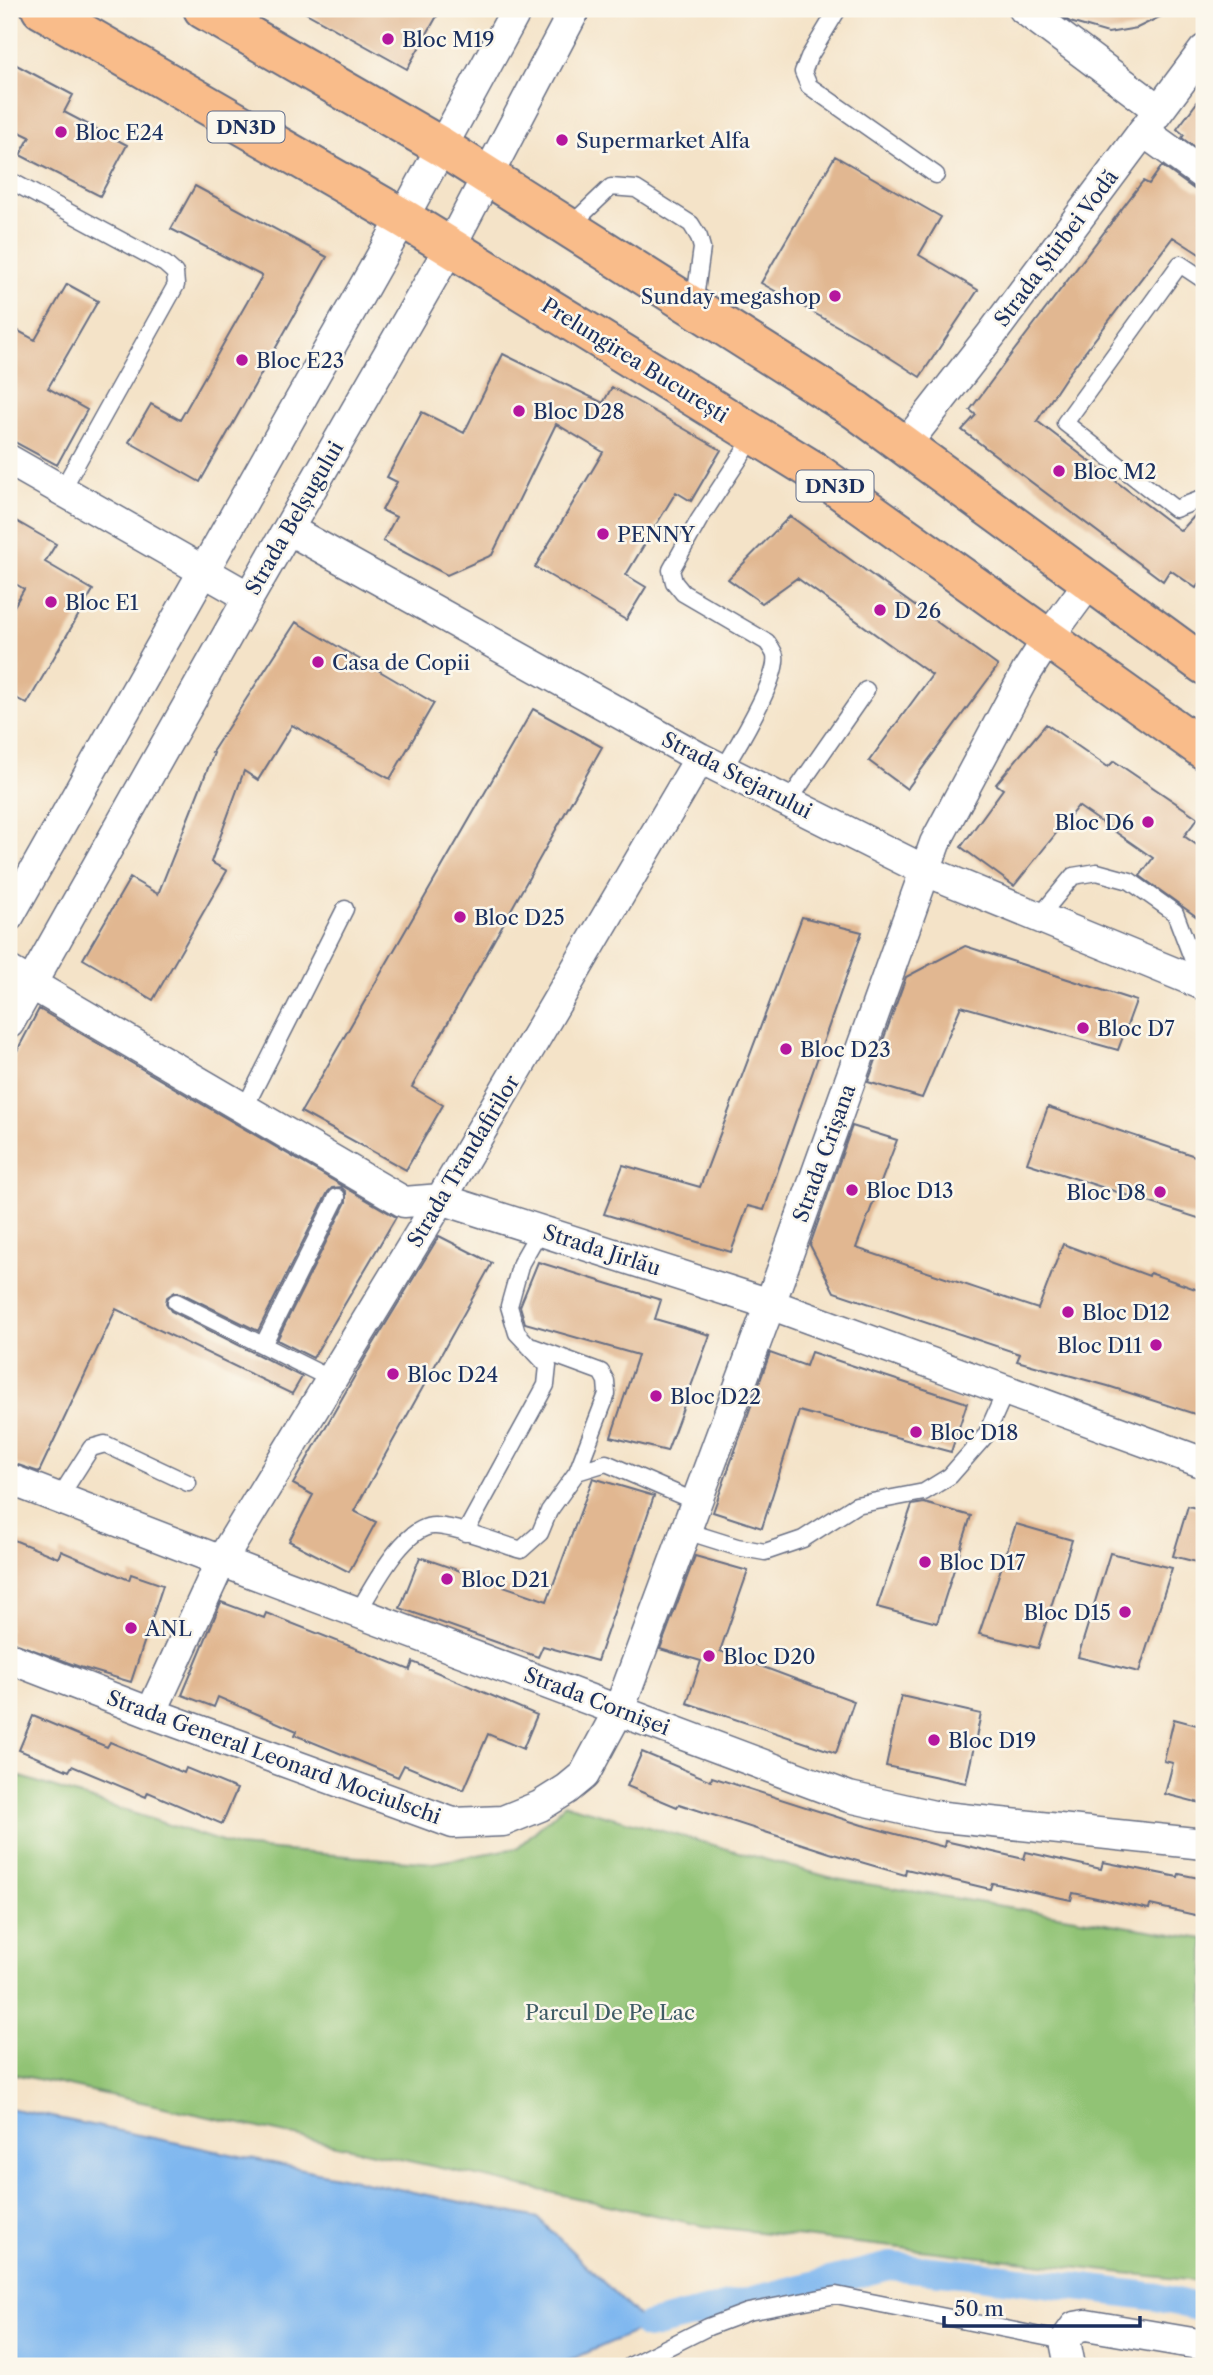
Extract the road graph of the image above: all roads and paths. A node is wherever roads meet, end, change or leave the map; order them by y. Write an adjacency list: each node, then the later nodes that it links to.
1 (41, 9): 14 (main road, Prelungirea București / DN3D)
2 (202, 9): 9 (main road)
3 (517, 9): 9 (street)
4 (575, 9): 10 (street, Strada Belșugului)
5 (838, 9): 11 (lane)
6 (1024, 9): 8 (street)
7 (1204, 50): 8 (street, Strada Știrbei Vodă)
8 (1151, 120): 12 (street); 20 (street, Strada Știrbei Vodă)
9 (442, 147): 10 (main road); 14 (street)
10 (488, 175): 15 (main road); 16 (street, Strada Belșugului)
11 (936, 175)
12 (1204, 175)
13 (9, 180): 22 (lane)
14 (403, 218): 16 (main road, Prelungirea București / DN3D); 25 (street)
15 (569, 227): 18 (main road); 18 (lane)
16 (450, 247): 19 (main road, Prelungirea București / DN3D); 24 (street, Strada Belșugului)
17 (1204, 280): 23 (lane)
18 (694, 306): 20 (main road)
19 (755, 434): 28 (main road, Prelungirea București / DN3D); 32 (lane)
20 (906, 444): 26 (main road)
21 (9, 460): 22 (street)
22 (62, 491): 25 (street)
23 (1204, 504)
24 (288, 529): 27 (street, Strada Belșugului); 32 (street, Strada Stejarului)
25 (205, 572): 27 (street); 36 (street)
26 (1091, 580): 28 (street, Strada Crișana); 29 (main road)
27 (249, 597): 38 (street, Strada Belșugului)
28 (1049, 637): 31 (main road, Prelungirea București / DN3D); 34 (street, Strada Crișana)
29 (1204, 665)
30 (866, 690): 33 (lane)
31 (1204, 750)
32 (712, 764): 33 (street, Strada Stejarului); 43 (street, Strada Trandafirilor)
33 (788, 802): 34 (street, Strada Stejarului)
34 (925, 870): 37 (street, Strada Stejarului); 46 (street, Strada Crișana)
35 (345, 909): 41 (lane)
36 (9, 916)
37 (1039, 917): 39 (street, Strada Stejarului); 39 (lane)
38 (20, 977): 40 (street, Strada Belșugului); 41 (street, Strada Jirlău)
39 (1203, 984)
40 (9, 1023)
41 (245, 1107): 43 (street, Strada Jirlău)
42 (337, 1197): 47 (lane)
43 (441, 1199): 44 (street, Strada Jirlău); 49 (street, Strada Trandafirilor)
44 (540, 1230): 46 (street, Strada Jirlău); 48 (lane)
45 (176, 1301): 47 (lane)
46 (770, 1304): 50 (street, Strada Jirlău); 56 (street, Strada Crișana)
47 (263, 1345): 49 (lane)
48 (532, 1347): 52 (lane); 58 (lane)
49 (331, 1379): 59 (street, Strada Trandafirilor)
50 (1006, 1390): 51 (street, Strada Jirlău); 57 (lane)
51 (1204, 1463)
52 (578, 1472): 56 (lane); 58 (lane)
53 (9, 1479): 55 (street, Strada Cornișei)
54 (188, 1483): 55 (lane)
55 (59, 1498): 59 (street, Strada Cornișei)
56 (696, 1502): 57 (street, Strada Crișana)
57 (686, 1531): 62 (street, Strada Crișana)
58 (465, 1533): 60 (lane)
59 (221, 1561): 60 (street, Strada Cornișei); 63 (street, Strada Trandafirilor)
60 (358, 1612): 62 (street, Strada Cornișei)
61 (9, 1658): 63 (street, Strada General Leonard Mociulschi)
62 (619, 1710): 63 (street, Strada General Leonard Mociulschi); 64 (street, Strada Cornișei)
63 (150, 1713)
64 (1204, 1844)
65 (1204, 2345): 66 (street)
66 (1067, 2358): 67 (lane)
67 (630, 2366)

